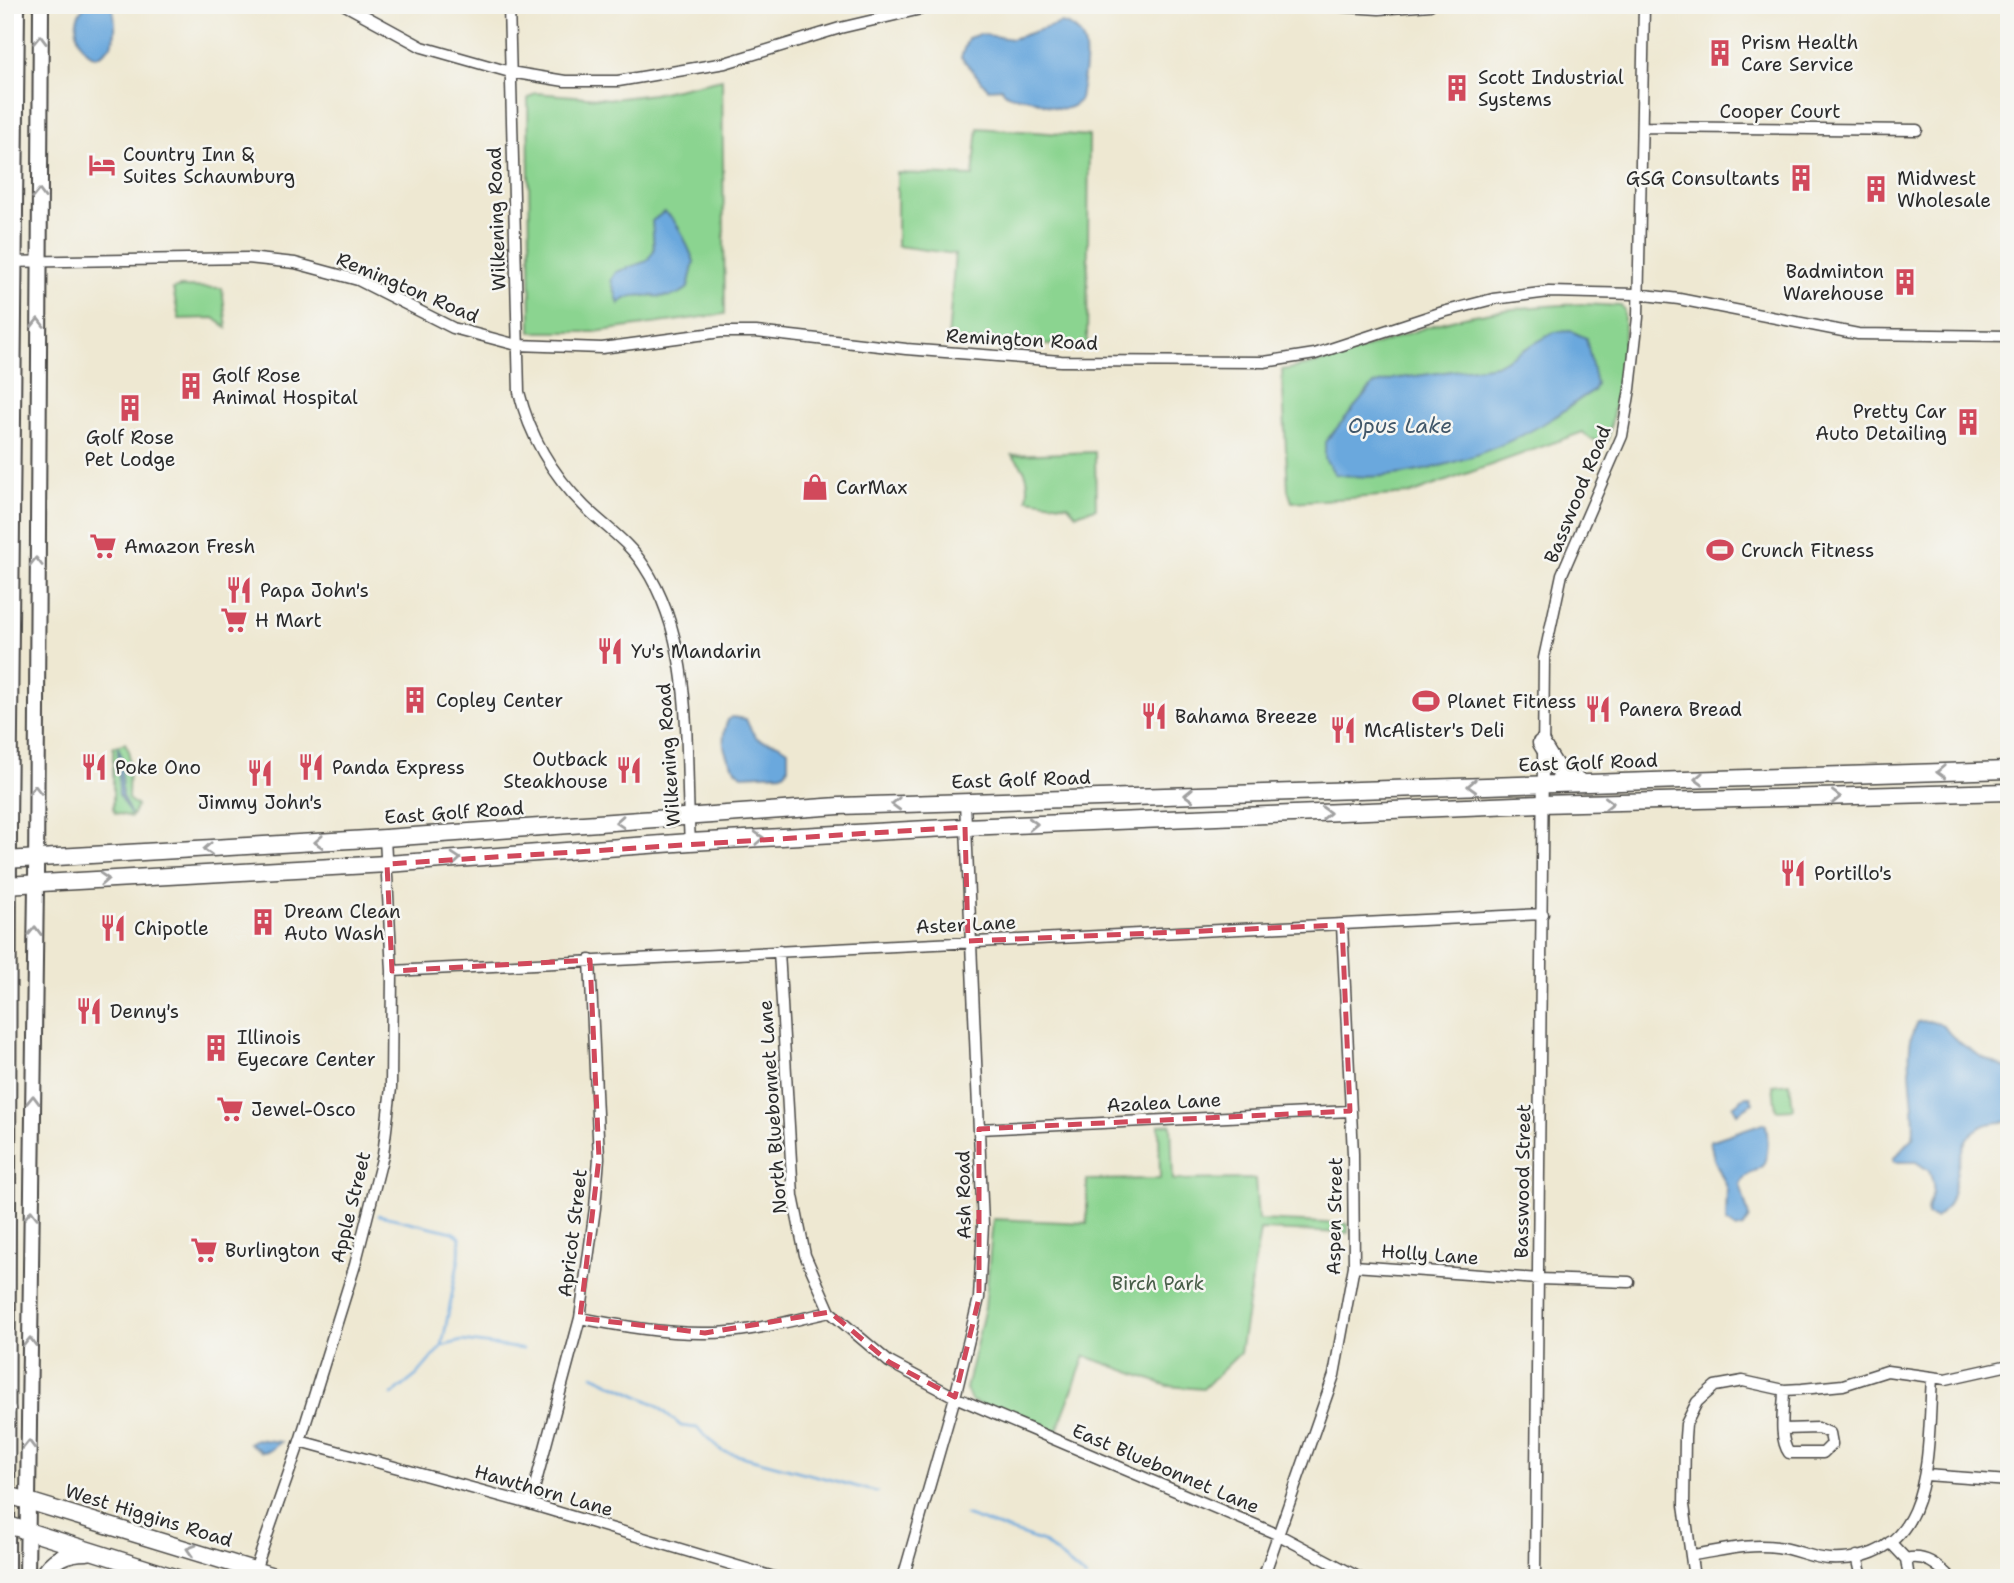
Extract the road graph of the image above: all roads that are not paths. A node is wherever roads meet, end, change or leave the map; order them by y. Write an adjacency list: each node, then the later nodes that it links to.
1 (17, 5): 12 (main road)
2 (41, 5): 13 (main road, one-way to 2)
3 (345, 5): 9 (street)
4 (509, 5): 9 (street, Wilkening Road)
5 (938, 5): 9 (street)
6 (1315, 5): 7 (street)
7 (1430, 5)
8 (1644, 5): 10 (street, Basswood Road)
9 (510, 72): 16 (street, Wilkening Road)
10 (1643, 127): 11 (street, Cooper Court); 14 (street, Basswood Road)
11 (1917, 130)
12 (9, 262): 13 (street, Remington Road); 29 (main road)
13 (38, 262): 16 (street, Remington Road); 28 (main road, one-way to 13)
14 (1636, 294): 15 (street, Remington Road); 16 (street, Remington Road); 17 (street, Basswood Road)
15 (2009, 336)
16 (517, 345): 24 (street, Wilkening Road)
17 (1541, 743): 19 (main road); 20 (street, Basswood Road)
18 (2009, 770): 19 (main road, East Golf Road, one-way to 19)
19 (1585, 783): 20 (main road, East Golf Road)
20 (1540, 784): 22 (main road, East Golf Road, one-way to 22); 23 (street, Basswood Street)
21 (2009, 792): 23 (main road, one-way to 21)
22 (965, 802): 24 (main road, East Golf Road, one-way to 24); 25 (street, Ash Road)
23 (1541, 804): 25 (main road, one-way to 23); 33 (street, Basswood Street)
24 (689, 817): 26 (main road, East Golf Road, one-way to 26); 27 (street, Wilkening Road)
25 (965, 827): 27 (main road, one-way to 25); 35 (street, Ash Road)
26 (385, 838): 28 (main road, East Golf Road, one-way to 28); 30 (street, Apple Street)
27 (690, 842): 30 (main road, one-way to 27)
28 (36, 858): 29 (main road, East Golf Road); 31 (main road)
29 (7, 860): 32 (main road)
30 (387, 864): 31 (main road, one-way to 30); 38 (street, Apple Street)
31 (36, 883): 32 (main road); 56 (main road, one-way to 31)
32 (7, 885): 50 (main road)
33 (1543, 914): 34 (street, Aster Lane); 42 (street, Basswood Street)
34 (1342, 925): 35 (street, Aster Lane); 39 (street, Aspen Street)
35 (968, 941): 36 (street, Aster Lane); 40 (street, Ash Road)
36 (779, 951): 37 (street, Aster Lane); 44 (street, North Bluebonnet Lane)
37 (590, 960): 38 (street, Aster Lane); 45 (street, Apricot Street)
38 (392, 971): 52 (street, Apple Street)
39 (1350, 1111): 40 (street, Azalea Lane); 41 (street, Aspen Street)
40 (979, 1129): 49 (street, Ash Road)
41 (1354, 1266): 42 (street, Holly Lane); 60 (street, Aspen Street)
42 (1539, 1279): 43 (street, Holly Lane); 76 (street, Basswood Street)
43 (1629, 1282)
44 (830, 1312): 45 (street); 49 (street, North Bluebonnet Lane)
45 (580, 1318): 57 (street, Apricot Street)
46 (2009, 1365): 47 (street)
47 (1932, 1378): 48 (street); 53 (street)
48 (1784, 1390): 51 (street); 63 (street)
49 (955, 1397): 60 (street, East Bluebonnet Lane); 73 (street, Ash Road)
50 (6, 1413): 55 (main road)
51 (1784, 1429): 51 (street)
52 (300, 1441): 57 (street, Hawthorn Lane); 66 (street, Apple Street)
53 (1926, 1475): 54 (street); 61 (street)
54 (2009, 1481)
55 (6, 1494): 56 (main road, West Higgins Road); 58 (main road)
56 (28, 1500): 59 (main road); 66 (main road, West Higgins Road, one-way to 56)
57 (530, 1504): 72 (street, Hawthorn Lane)
58 (6, 1524): 59 (main road); 67 (main road)
59 (27, 1530): 62 (main road); 68 (main road)
60 (1279, 1535): 74 (street, Aspen Street); 75 (street, East Bluebonnet Lane)
61 (1891, 1542): 64 (street); 65 (street)
62 (96, 1552): 69 (main road); 70 (main road)
63 (1693, 1555): 64 (street); 77 (street)
64 (1857, 1556): 78 (street)
65 (1906, 1559): 79 (street); 80 (street)
66 (255, 1570): 71 (main road, West Higgins Road)
67 (7, 1578)
68 (27, 1578)
69 (41, 1578)
70 (177, 1578)
71 (280, 1578)
72 (777, 1578)
73 (903, 1578)
74 (1263, 1578)
75 (1360, 1578)
76 (1535, 1578)
77 (1694, 1578)
78 (1862, 1578)
79 (1909, 1578)
80 (1951, 1578)

